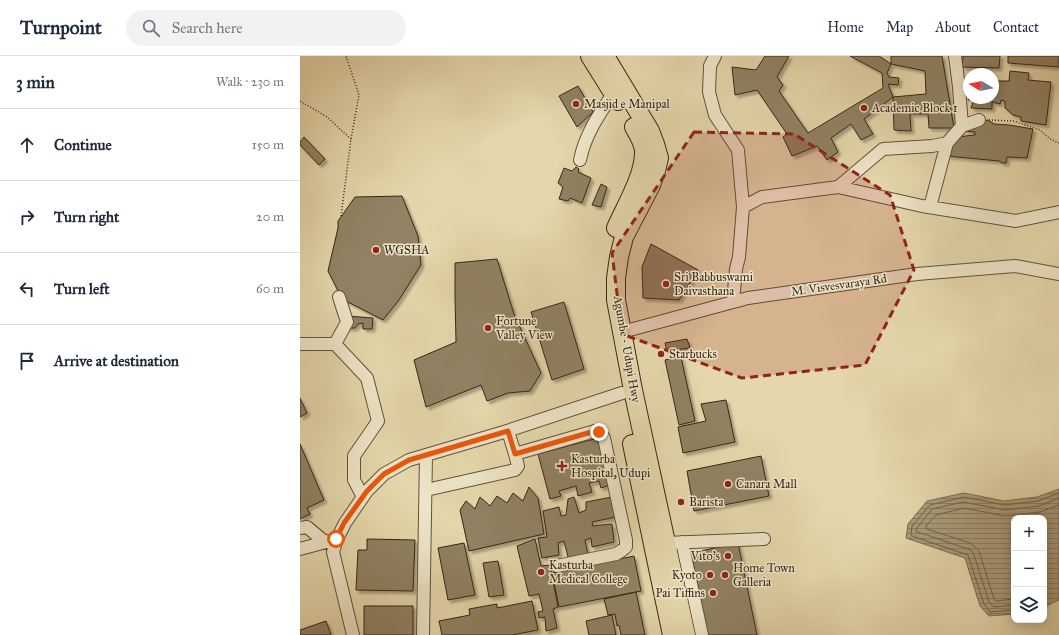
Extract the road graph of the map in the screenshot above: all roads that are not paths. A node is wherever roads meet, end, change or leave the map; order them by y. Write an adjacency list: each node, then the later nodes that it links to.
1 (590, 56): 5 (highway, Agumbe - Udupi Hwy)
2 (605, 56): 19 (highway, Agumbe - Udupi Hwy)
3 (715, 56): 11 (street)
4 (955, 56): 7 (street)
5 (613, 94): 9 (street); 19 (highway, Agumbe - Udupi Hwy)
6 (980, 120): 7 (street)
7 (962, 126): 8 (street)
8 (946, 143): 10 (street); 12 (street)
9 (580, 160)
10 (838, 187): 11 (street); 12 (street)
11 (744, 207): 14 (street)
12 (930, 207): 13 (street)
13 (1059, 212)
14 (736, 269): 17 (street); 18 (street)
15 (1059, 274): 17 (street, M. Visvesvaraya Rd)
16 (339, 297): 21 (street)
17 (748, 298): 18 (street, M. Visvesvaraya Rd)
18 (733, 302): 19 (street, M. Visvesvaraya Rd)
19 (616, 333): 22 (highway, Agumbe - Udupi Hwy); 31 (highway, Agumbe - Udupi Hwy)
20 (300, 344): 21 (street)
21 (335, 344): 27 (street)
22 (622, 393): 23 (street); 36 (highway, Agumbe - Udupi Hwy)
23 (508, 431): 24 (street); 25 (street)
24 (515, 454): 26 (street); 33 (street)
25 (426, 455): 26 (street); 27 (street)
26 (426, 490): 35 (street)
27 (363, 497): 30 (street)
28 (300, 528): 30 (street)
29 (764, 539): 31 (street)
30 (331, 541): 32 (street); 34 (street)
31 (674, 543): 37 (highway, Agumbe - Udupi Hwy); 38 (street)
32 (300, 549)
33 (556, 566)
34 (353, 635)
35 (423, 635)
36 (672, 635)
37 (686, 635)
38 (702, 635)

